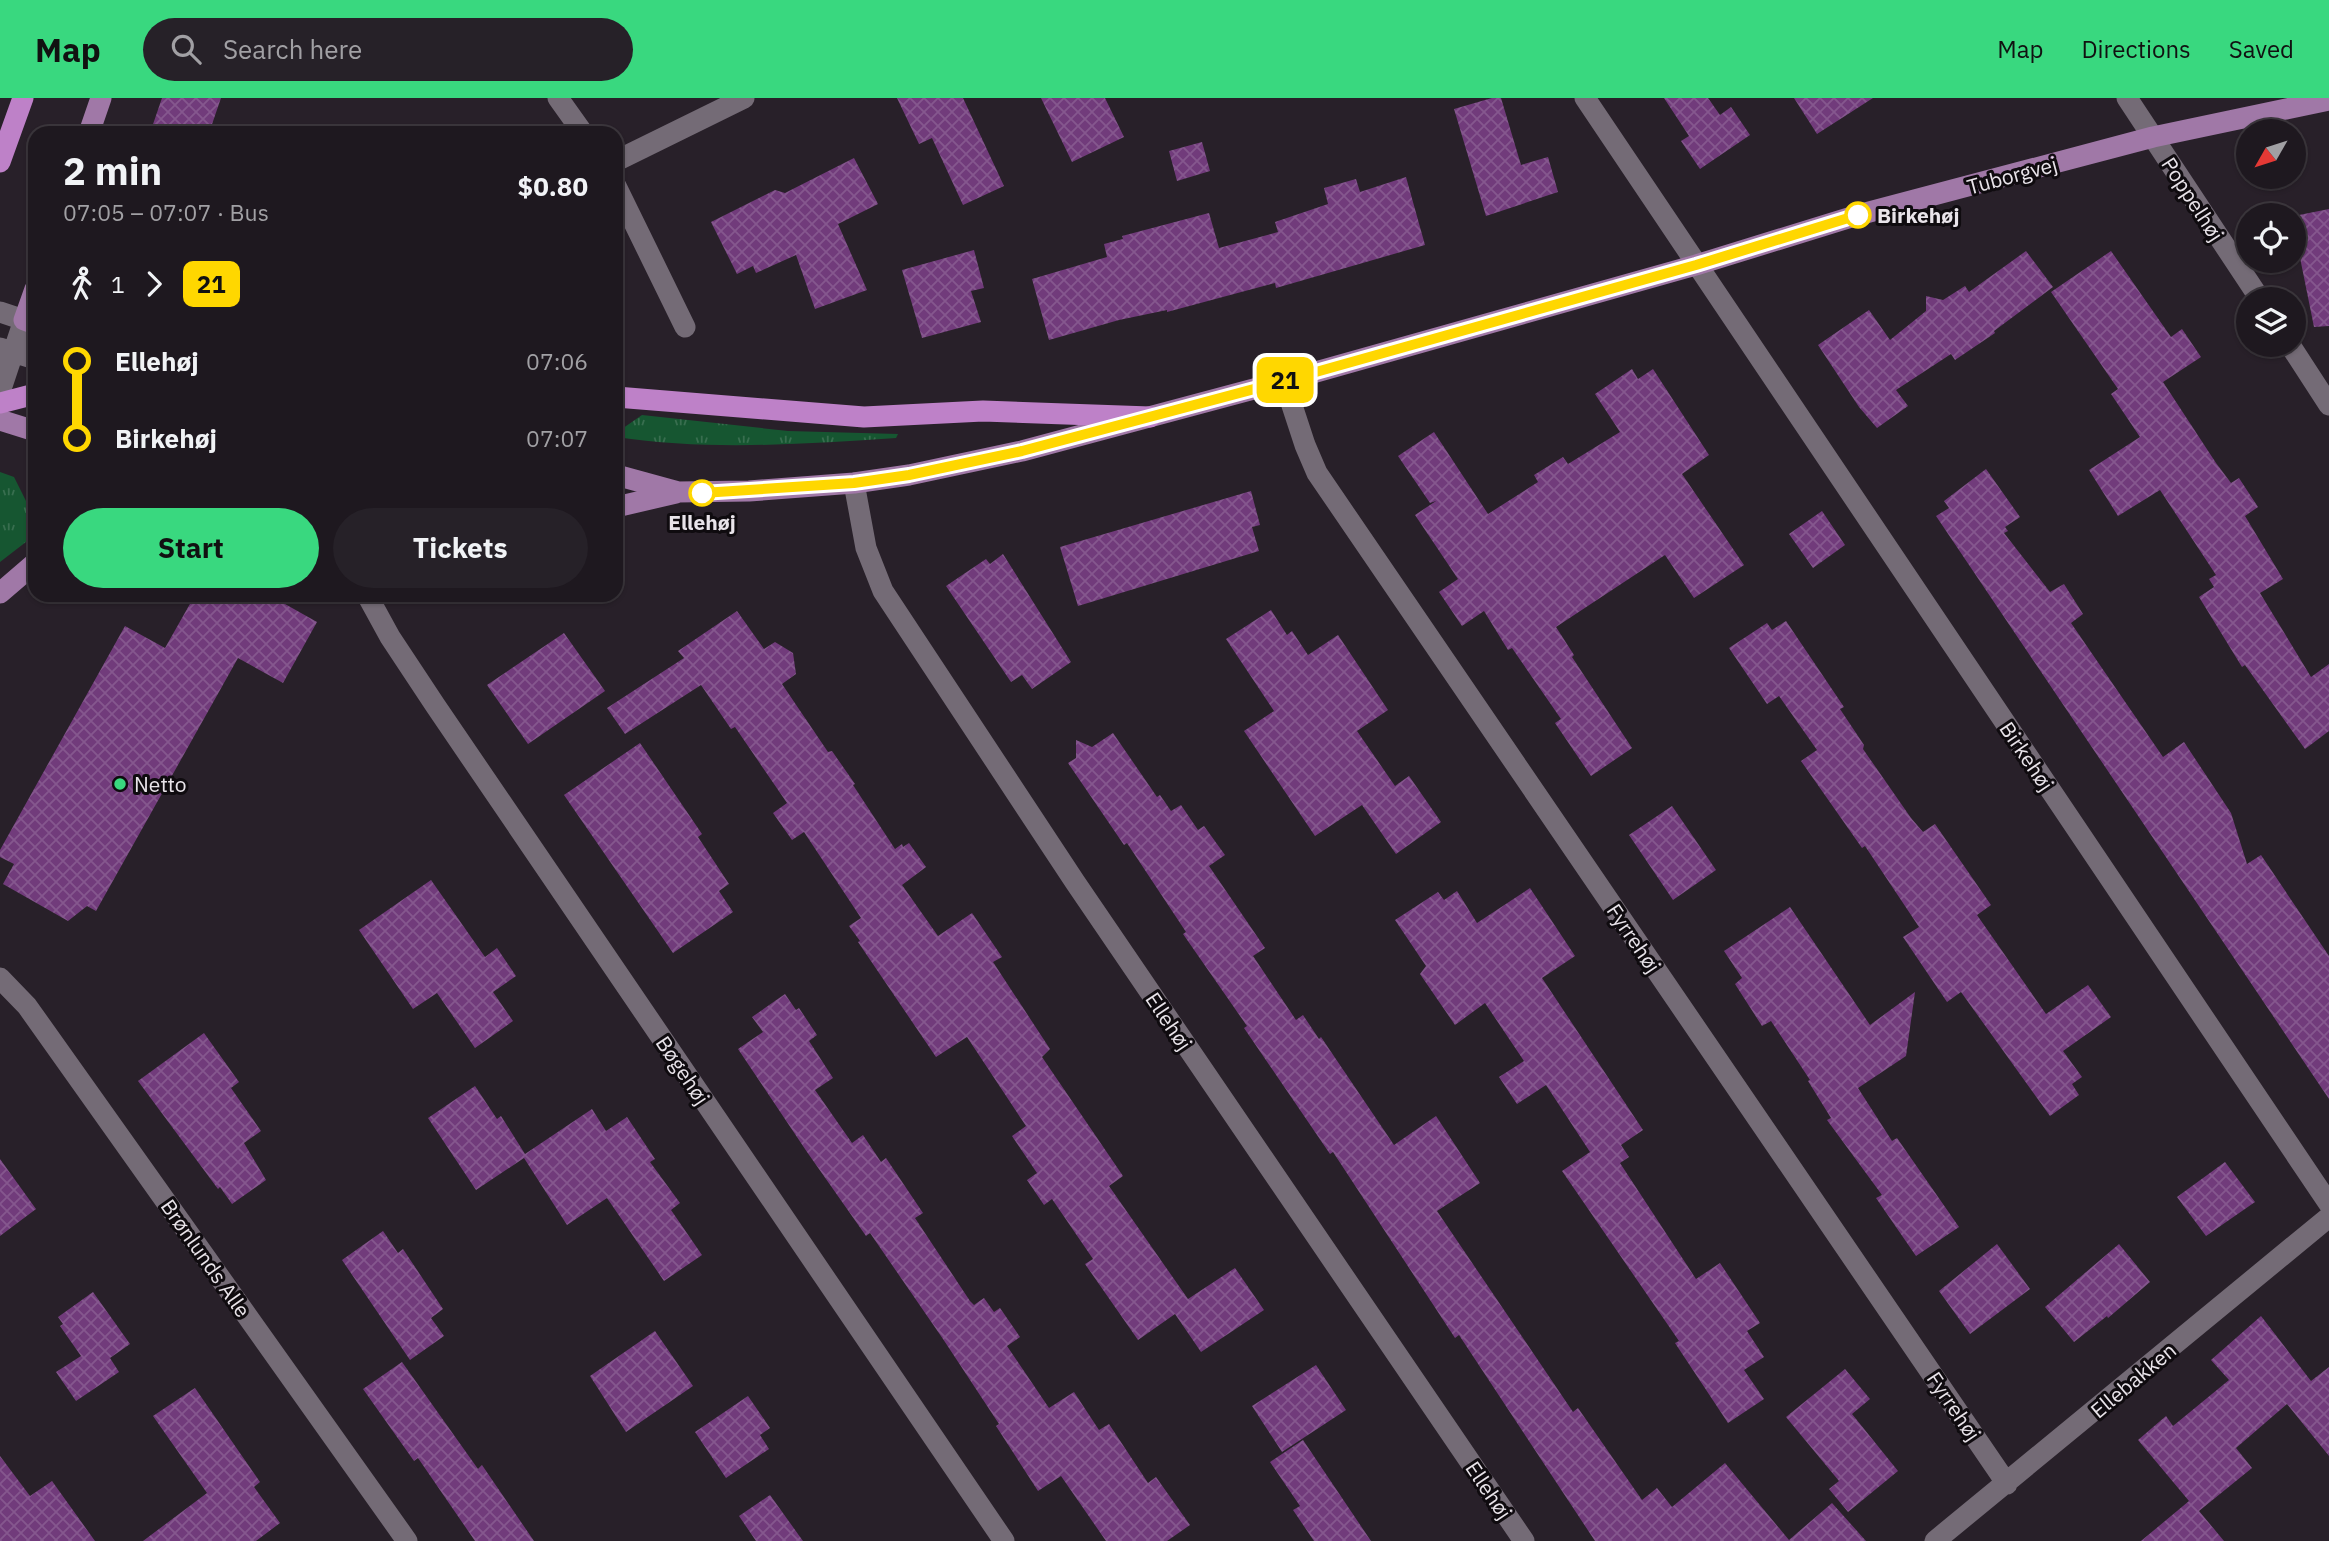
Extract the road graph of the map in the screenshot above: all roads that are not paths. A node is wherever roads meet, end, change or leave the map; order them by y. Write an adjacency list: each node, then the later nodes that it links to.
1 (23, 98): 12 (highway)
2 (101, 98): 8 (main road)
3 (558, 98): 9 (street)
4 (744, 98): 11 (street)
5 (1584, 98): 14 (street, Birkehøj)
6 (2127, 98): 10 (street, Poppelhøj)
7 (2329, 100): 10 (main road, Tuborgvej)
8 (91, 126)
9 (578, 126)
10 (2153, 137): 14 (main road, Tuborgvej); 15 (street, Poppelhøj)
11 (623, 158)
12 (0, 162)
13 (623, 200): 18 (street)
14 (1696, 265): 22 (main road, Tuborgvej); 39 (street, Birkehøj)
15 (2252, 287)
16 (28, 300): 17 (main road)
17 (16, 318): 19 (street)
18 (685, 327)
19 (4, 347): 20 (street); 23 (street)
20 (28, 356)
21 (2298, 357): 27 (street)
22 (1284, 381): 28 (main road, Tuborgvej); 41 (street, Fyrrehøj)
23 (0, 392)
24 (28, 396): 26 (highway)
25 (623, 398): 28 (highway)
26 (0, 403)
27 (2329, 405)
28 (1150, 417): 32 (main road, Tuborgvej)
29 (0, 420): 30 (main road)
30 (28, 428)
31 (623, 477): 33 (main road, Tuborgvej)
32 (854, 483): 33 (main road, Tuborgvej); 44 (street, Ellehøj)
33 (678, 492): 34 (main road, Tuborgvej)
34 (623, 506)
35 (28, 569): 36 (main road)
36 (0, 593)
37 (371, 602): 43 (street, Bøgehøj)
38 (0, 978): 42 (street, Brønlunds Alle)
39 (2329, 1204)
40 (2329, 1217): 41 (street, Ellebakken)
41 (2007, 1484): 45 (street, Ellebakken)
42 (407, 1541)
43 (1004, 1541)
44 (1524, 1541)
45 (1935, 1541)

